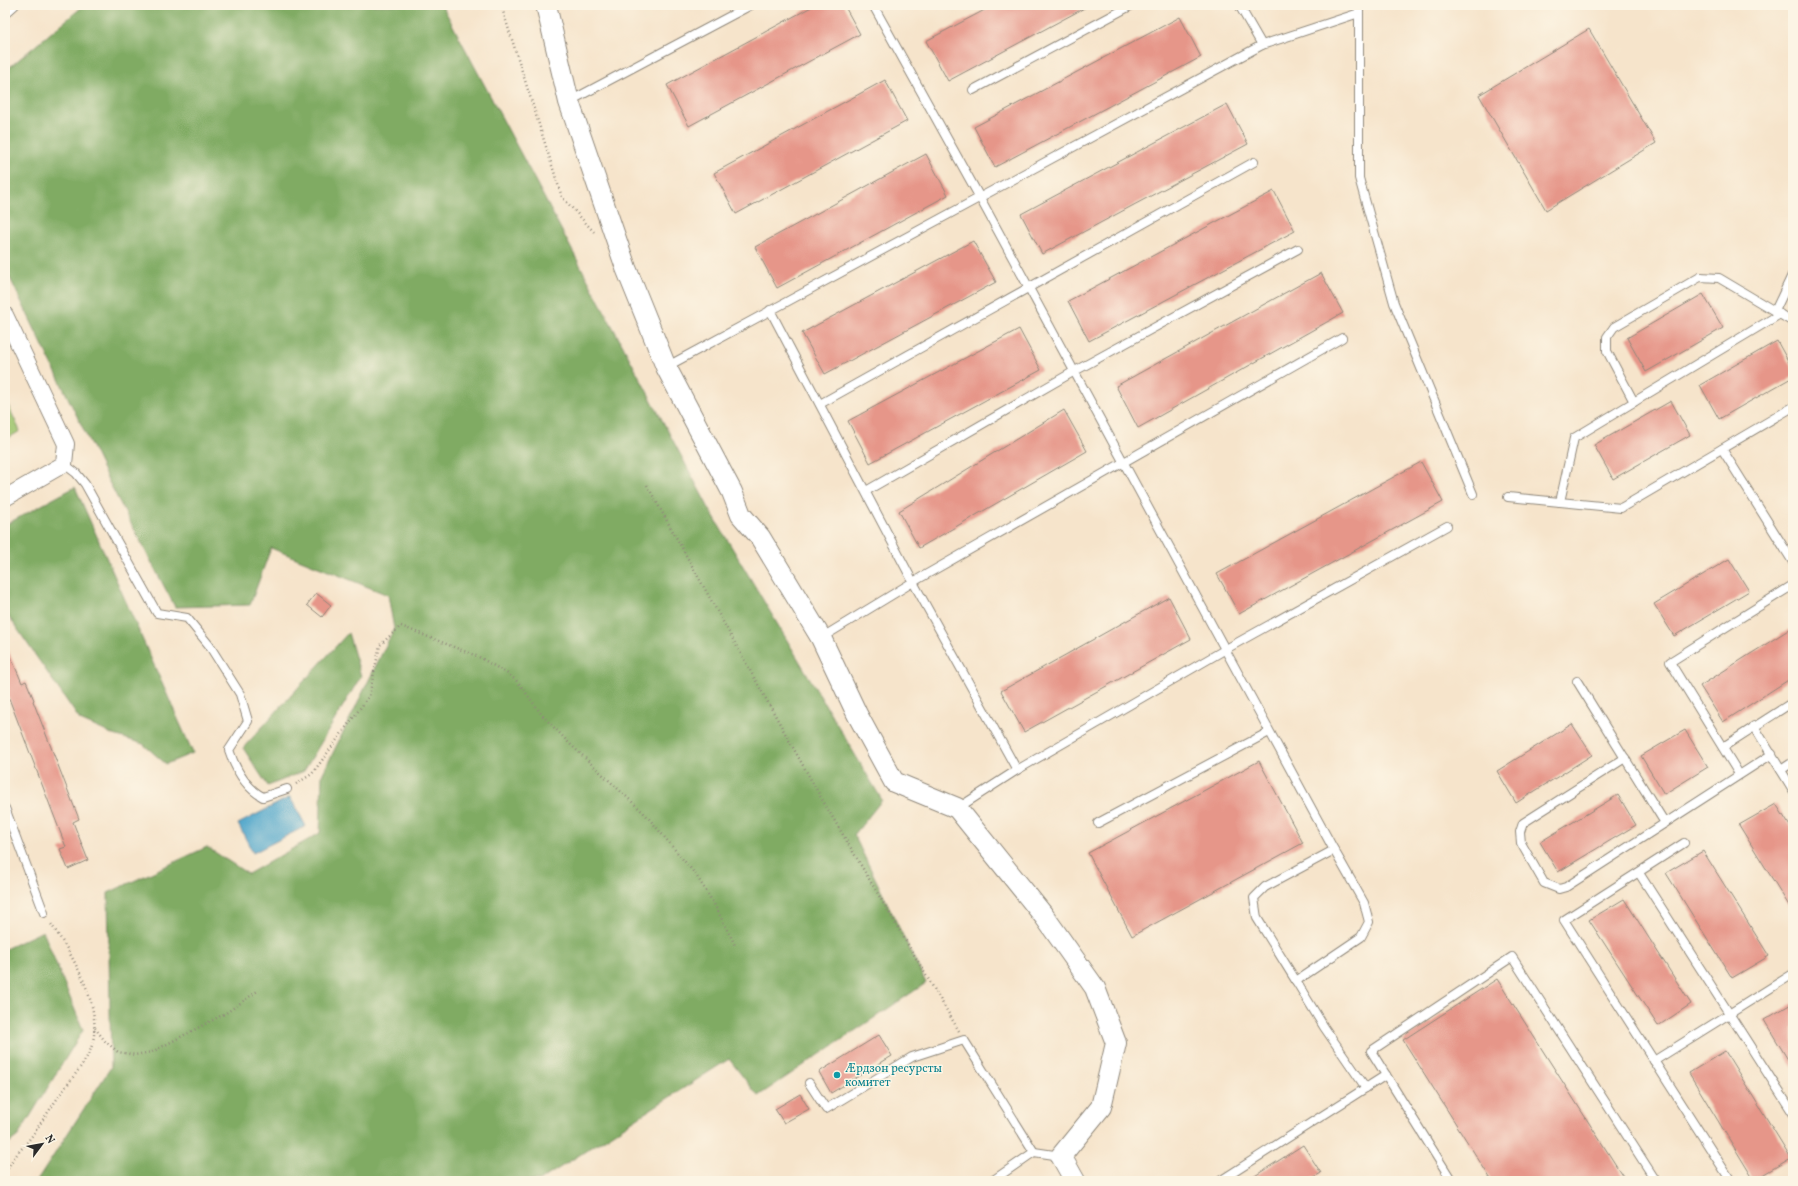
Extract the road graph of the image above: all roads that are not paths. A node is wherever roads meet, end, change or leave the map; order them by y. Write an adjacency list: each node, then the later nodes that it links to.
1 (15, 5): 8 (lane)
2 (546, 5): 11 (street)
3 (751, 5): 11 (lane)
4 (873, 5): 13 (lane)
5 (1132, 5): 10 (lane)
6 (1239, 5): 9 (lane)
7 (1359, 9): 9 (lane); 31 (lane)
8 (5, 14)
9 (1262, 45): 13 (lane)
10 (973, 90)
11 (569, 102): 22 (street)
12 (1254, 162): 16 (lane)
13 (979, 196): 16 (lane); 17 (lane)
14 (1298, 249): 23 (lane)
15 (1793, 273): 18 (lane)
16 (1028, 287): 23 (lane); 25 (lane)
17 (770, 310): 22 (lane); 25 (lane)
18 (1778, 313): 20 (lane); 24 (lane); 24 (lane)
19 (5, 315): 29 (street)
20 (1793, 322)
21 (1342, 338): 28 (lane)
22 (666, 367): 39 (street)
23 (1074, 372): 28 (lane); 30 (lane)
24 (1634, 402): 34 (lane)
25 (820, 404): 30 (lane)
26 (1793, 408): 27 (lane)
27 (1722, 449): 34 (lane); 36 (lane)
28 (1123, 462): 37 (lane); 40 (lane)
29 (64, 464): 33 (street); 52 (lane)
30 (866, 491): 37 (lane)
31 (1473, 494)
32 (1508, 497): 34 (lane)
33 (5, 498)
34 (1560, 502)
35 (1447, 526): 40 (lane)
36 (1793, 562)
37 (913, 582): 39 (lane); 49 (lane)
38 (1793, 586): 45 (lane)
39 (821, 638): 55 (street)
40 (1226, 649): 44 (lane); 49 (lane)
41 (1577, 681): 47 (lane)
42 (1793, 702): 43 (lane)
43 (1754, 726): 45 (lane); 46 (lane)
44 (1270, 732): 57 (lane); 59 (lane)
45 (1723, 747): 51 (lane)
46 (1772, 754): 50 (lane); 51 (lane)
47 (1625, 758): 56 (lane); 56 (lane)
48 (1793, 762): 50 (lane)
49 (1017, 770): 55 (lane)
50 (1781, 770): 53 (lane)
51 (1739, 774): 56 (lane)
52 (287, 789)
53 (1793, 790)
54 (5, 808): 61 (lane)
55 (957, 808): 71 (street)
56 (1665, 822)
57 (1098, 823)
58 (1684, 843): 60 (lane)
59 (1334, 850): 63 (lane); 63 (lane)
60 (1639, 873): 64 (lane); 65 (lane)
61 (44, 913)
62 (1793, 974): 64 (lane)
63 (1296, 981): 68 (lane)
64 (1729, 1013): 65 (lane); 69 (lane)
65 (1654, 1061): 77 (lane)
66 (1386, 1075): 68 (lane); 75 (lane); 76 (lane)
67 (809, 1083): 70 (lane)
68 (1366, 1088): 74 (lane)
69 (1793, 1113)
70 (1034, 1152): 71 (lane); 72 (lane)
71 (1061, 1156): 73 (street)
72 (992, 1181)
73 (1075, 1181)
74 (1220, 1181)
75 (1452, 1181)
76 (1656, 1181)
77 (1731, 1181)

